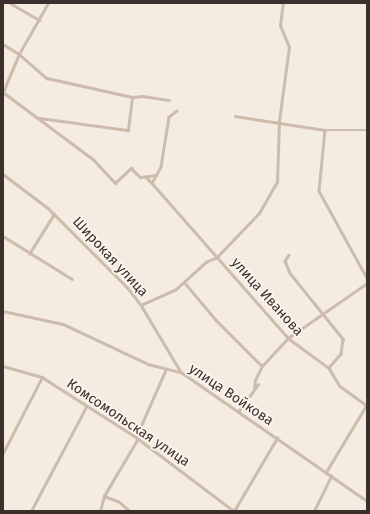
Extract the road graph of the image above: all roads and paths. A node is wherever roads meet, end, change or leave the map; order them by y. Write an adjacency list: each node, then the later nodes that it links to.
1 (10, 3): 4 (street)
2 (48, 3): 4 (street)
3 (283, 3): 13 (street)
4 (39, 20): 6 (street)
5 (3, 44): 6 (street)
6 (19, 54): 7 (street); 8 (street)
7 (3, 92): 12 (street)
8 (132, 97): 9 (street); 12 (street)
9 (169, 100)
10 (177, 111): 17 (street)
11 (235, 116): 13 (street)
12 (39, 118): 18 (street, улица Иванова)
13 (279, 121): 14 (street); 24 (street)
14 (325, 130): 15 (street); 25 (street)
15 (367, 130)
16 (3, 174): 20 (street, Широкая улица)
17 (157, 175): 18 (street); 19 (street)
18 (146, 177): 19 (street, улица Иванова)
19 (152, 183): 24 (street, улица Иванова)
20 (54, 214): 22 (street); 29 (street, Широкая улица)
21 (3, 236): 22 (street)
22 (29, 254): 26 (street)
23 (289, 255): 31 (street)
24 (218, 257): 27 (street); 32 (street, улица Иванова)
25 (367, 278)
26 (72, 279)
27 (185, 283): 29 (street); 34 (street)
28 (367, 283): 31 (street)
29 (141, 305): 37 (street, Широкая улица)
30 (3, 311): 36 (street, улица Войкова)
31 (322, 312): 32 (street); 35 (street)
32 (288, 338): 34 (street); 35 (street, улица Иванова)
33 (3, 366): 38 (street, Комсомольская улица)
34 (262, 366): 40 (street)
35 (329, 368): 41 (street, улица Иванова)
36 (166, 369): 37 (street, улица Войкова); 44 (street)
37 (181, 372): 43 (street, улица Войкова)
38 (42, 377): 42 (street, Комсомольская улица); 46 (street)
39 (258, 384): 40 (street)
40 (254, 389): 43 (street)
41 (366, 405): 47 (street)
42 (86, 407): 44 (street, Комсомольская улица); 51 (street)
43 (238, 412): 45 (street, улица Войкова)
44 (136, 438): 49 (street); 54 (street, Комсомольская улица)
45 (277, 438): 47 (street, улица Войкова); 54 (street)
46 (3, 453)
47 (326, 472): 48 (street, улица Войкова)
48 (331, 476): 50 (street, улица Войкова); 55 (street)
49 (104, 496): 52 (street); 53 (street)
50 (367, 501)
51 (31, 511)
52 (100, 511)
53 (130, 511)
54 (234, 511)
55 (314, 511)

